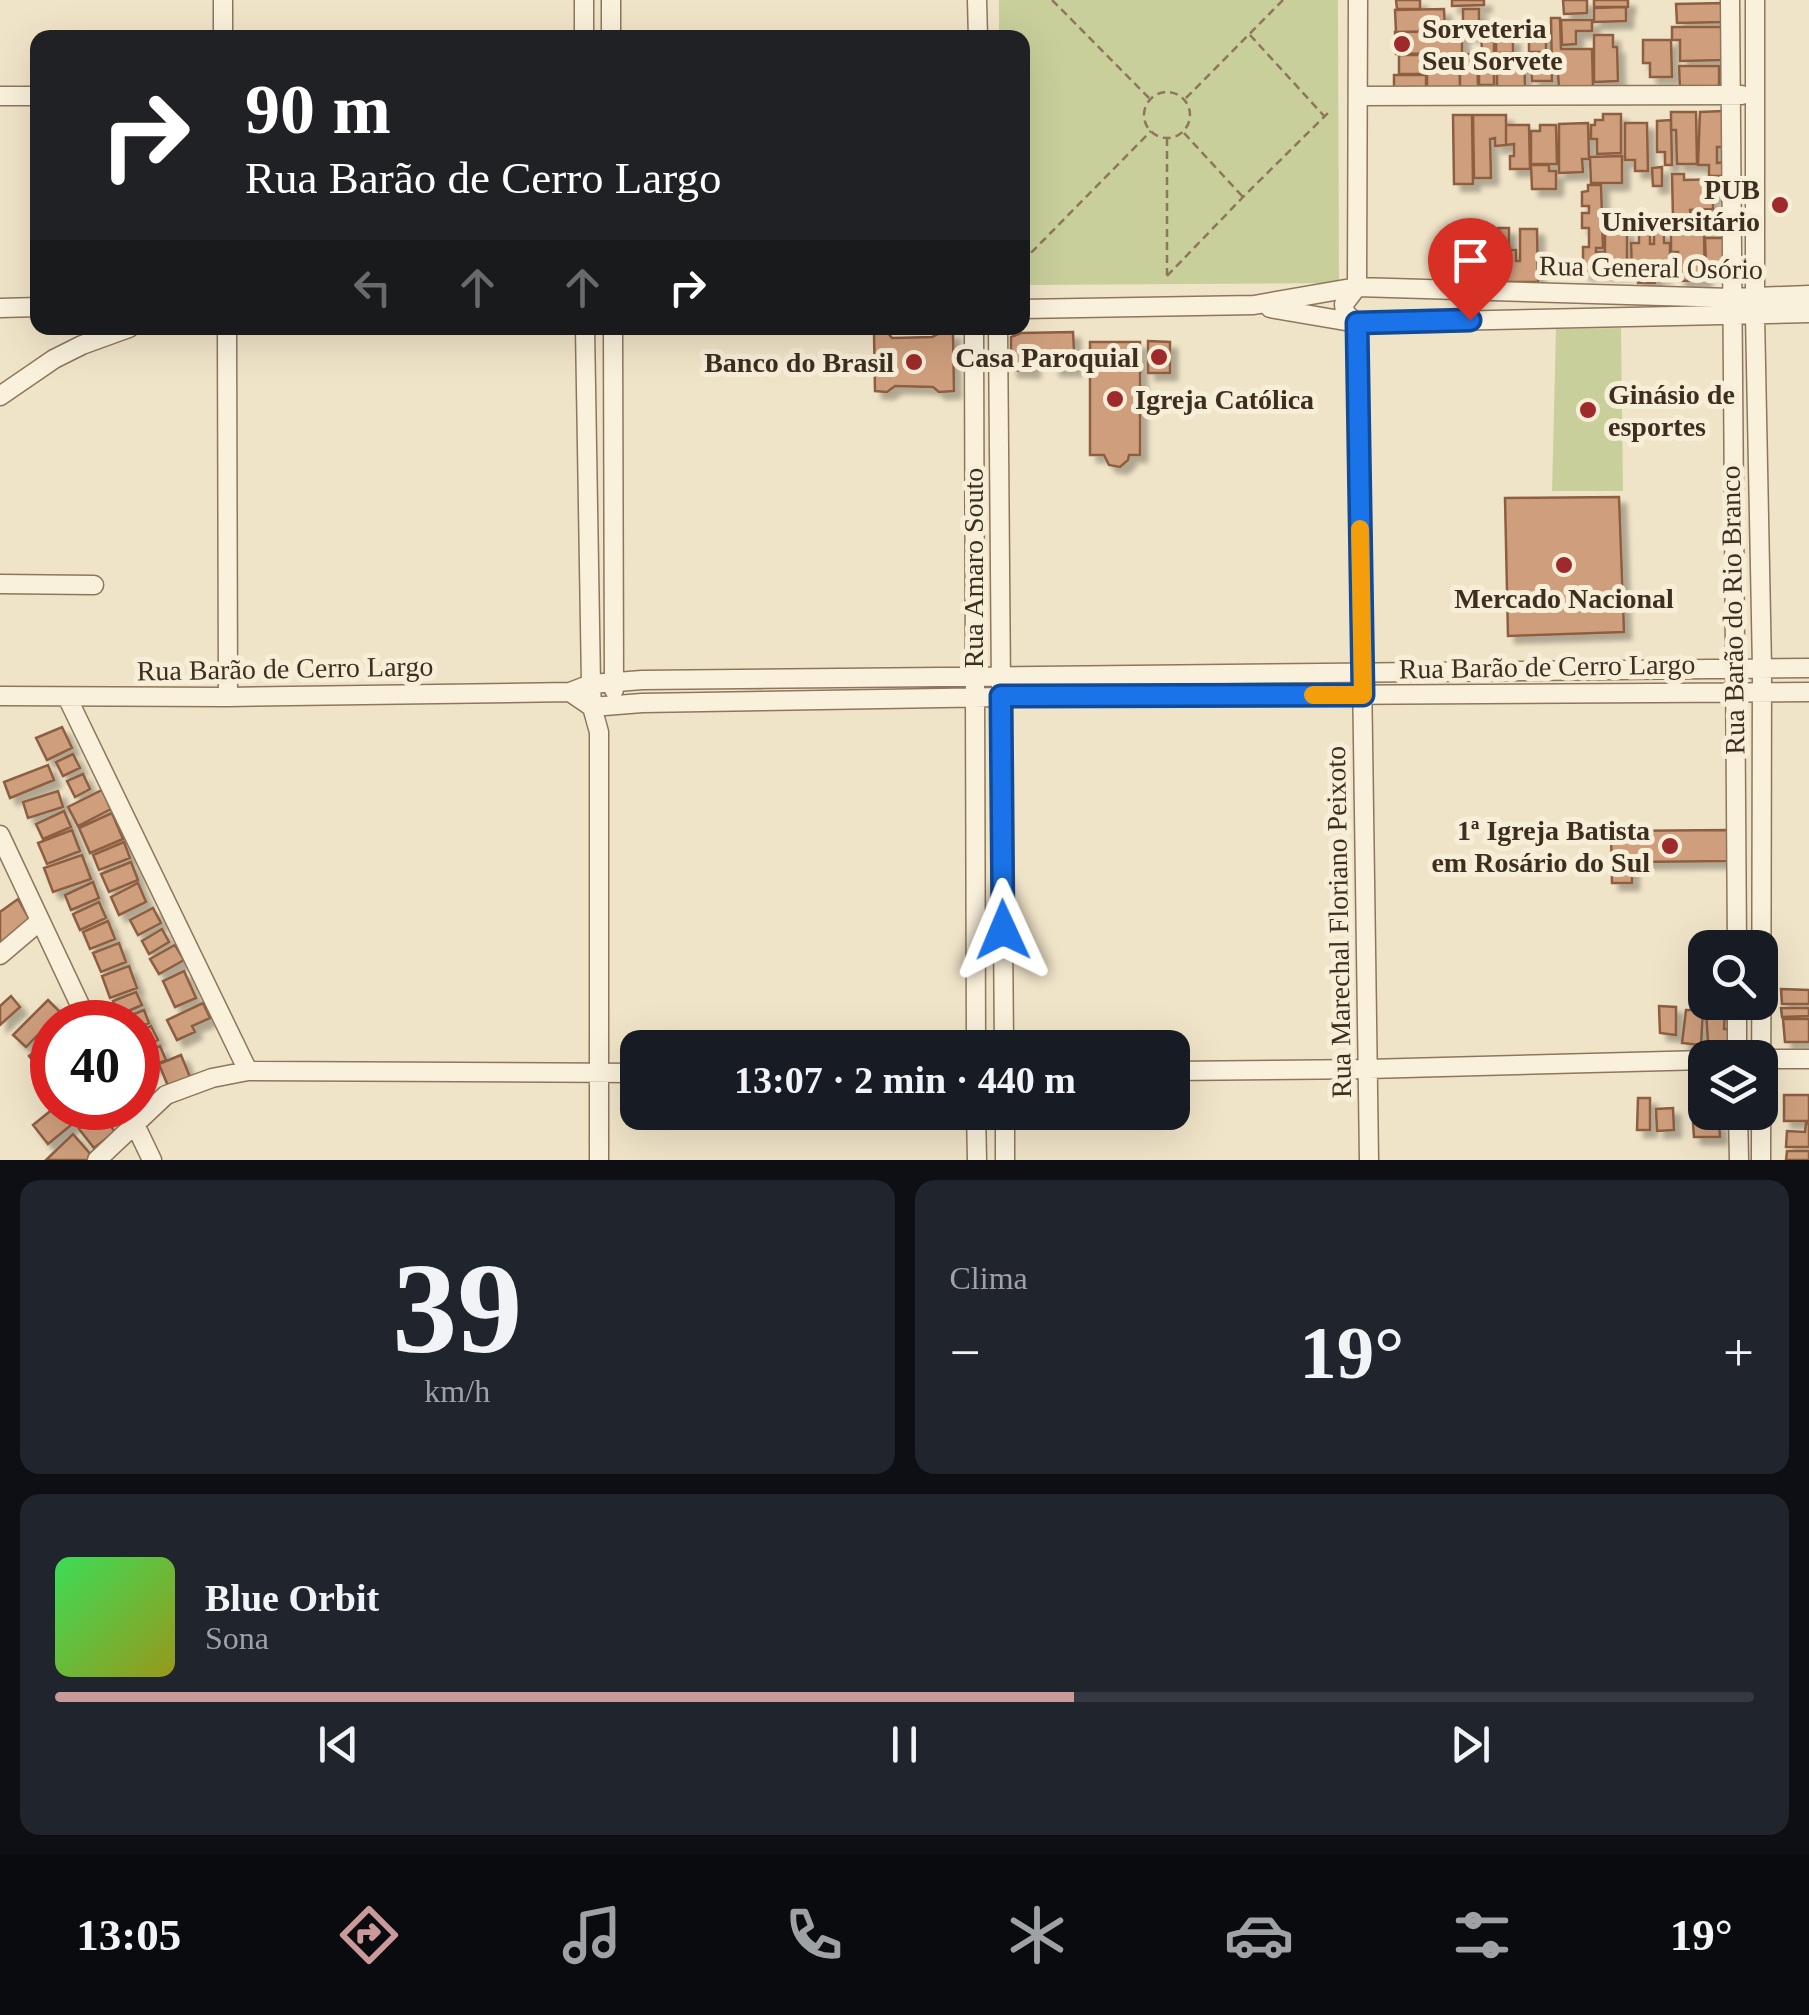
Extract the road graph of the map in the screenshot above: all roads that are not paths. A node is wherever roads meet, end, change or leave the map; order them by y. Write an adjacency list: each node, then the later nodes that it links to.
1 (222, 0): 8 (street)
2 (584, 0): 9 (street)
3 (611, 0): 10 (street)
4 (977, 0): 11 (street)
5 (1358, 0): 16 (street, Rua Marechal Floriano Peixoto)
6 (1730, 0): 12 (street, Rua Barão do Rio Branco)
7 (1755, 0): 13 (street, Rua Barão do Rio Branco)
8 (224, 30)
9 (584, 30)
10 (611, 30)
11 (978, 30)
12 (1730, 95): 13 (street); 16 (street); 21 (street, Rua Barão do Rio Branco)
13 (1755, 95): 20 (street, Rua Barão do Rio Branco)
14 (0, 96): 15 (street)
15 (30, 96)
16 (1358, 96): 17 (street, Rua Marechal Floriano Peixoto)
17 (1357, 287): 19 (street, Rua General Osório); 21 (street, Rua General Osório); 26 (street, Rua Marechal Floriano Peixoto)
18 (1809, 295): 20 (street, Rua General Osório)
19 (1254, 305): 24 (street, Rua General Osório); 26 (street, Rua General Osório)
20 (1756, 306): 21 (street, Rua General Osório); 25 (street, Rua General Osório); 39 (street, Rua Barão do Rio Branco)
21 (1731, 307): 26 (street, Rua General Osório); 38 (street, Rua Barão do Rio Branco)
22 (0, 308): 23 (street)
23 (30, 308)
24 (1030, 309)
25 (1809, 313)
26 (1357, 323): 43 (street, Rua Marechal Floriano Peixoto)
27 (109, 335): 33 (street)
28 (228, 335): 62 (street)
29 (585, 335): 35 (street)
30 (612, 335): 34 (street)
31 (974, 335): 46 (street, Rua Amaro Souto)
32 (998, 335): 45 (street, Rua Amaro Souto)
33 (0, 396)
34 (613, 451): 35 (street); 49 (street)
35 (587, 452): 50 (street)
36 (0, 584): 37 (street)
37 (94, 585)
38 (1736, 668): 39 (street, Rua Barão de Cerro Largo); 41 (street, Rua Barão de Cerro Largo); 51 (street, Rua Barão do Rio Branco)
39 (1762, 668): 40 (street, Rua Barão de Cerro Largo); 54 (street, Rua Barão do Rio Branco)
40 (1809, 668)
41 (1596, 670): 42 (street, Rua Barão de Cerro Largo); 53 (street)
42 (1547, 672): 43 (street, Rua Barão de Cerro Largo); 56 (street)
43 (1362, 674): 44 (street, Rua Barão de Cerro Largo); 57 (street, Rua Marechal Floriano Peixoto)
44 (1234, 675): 45 (street, Rua Barão de Cerro Largo); 61 (street)
45 (1001, 676): 46 (street, Rua Barão de Cerro Largo); 60 (street, Rua Amaro Souto)
46 (976, 678): 47 (street, Rua Barão de Cerro Largo); 63 (street, Rua Amaro Souto)
47 (856, 679): 48 (street, Rua Barão de Cerro Largo); 64 (street)
48 (680, 680): 49 (street, Rua Barão de Cerro Largo); 65 (street)
49 (615, 683): 50 (street, Rua Barão de Cerro Largo); 67 (street)
50 (591, 684): 52 (street, Rua Barão de Cerro Largo); 66 (street)
51 (1737, 691): 53 (street, Rua Barão de Cerro Largo); 54 (street, Rua Barão de Cerro Largo); 71 (street, Rua Barão do Rio Branco)
52 (570, 692): 62 (street, Rua Barão de Cerro Largo); 66 (street)
53 (1598, 692): 56 (street, Rua Barão de Cerro Largo)
54 (1760, 692): 55 (street, Rua Barão de Cerro Largo); 76 (street, Rua Barão do Rio Branco)
55 (1809, 692)
56 (1549, 693): 57 (street, Rua Barão de Cerro Largo)
57 (1363, 695): 61 (street, Rua Barão de Cerro Largo); 80 (street, Rua Marechal Floriano Peixoto)
58 (0, 696): 59 (street, Rua Barão de Cerro Largo)
59 (66, 696): 62 (street, Rua Barão de Cerro Largo); 81 (street)
60 (1001, 696): 61 (street, Rua Barão de Cerro Largo); 63 (street, Rua Barão de Cerro Largo); 75 (street, Rua Amaro Souto)
61 (1234, 696)
62 (228, 697)
63 (976, 698): 64 (street, Rua Barão de Cerro Largo); 74 (street, Rua Amaro Souto)
64 (856, 700): 65 (street, Rua Barão de Cerro Largo)
65 (680, 703): 67 (street, Rua Barão de Cerro Largo)
66 (592, 706): 67 (street, Rua Barão de Cerro Largo); 68 (street)
67 (614, 706): 68 (street)
68 (599, 732): 83 (street)
69 (0, 835): 70 (street)
70 (40, 920): 72 (street); 73 (street)
71 (1737, 930)
72 (0, 955)
73 (78, 1000)
74 (976, 1030)
75 (1004, 1030)
76 (1760, 1040)
77 (1778, 1059): 78 (street)
78 (1809, 1059)
79 (1688, 1060): 80 (street)
80 (1368, 1069): 82 (street); 97 (street, Rua Marechal Floriano Peixoto)
81 (248, 1071): 83 (street); 85 (street)
82 (1190, 1071)
83 (599, 1074): 84 (street); 94 (street)
84 (620, 1074)
85 (160, 1099)
86 (120, 1130): 92 (street)
87 (138, 1130): 93 (street)
88 (976, 1130): 95 (street)
89 (1005, 1130): 96 (street)
90 (1738, 1130): 98 (street)
91 (1761, 1130): 99 (street, Rua Barão do Rio Branco)
92 (97, 1160)
93 (152, 1160)
94 (600, 1160)
95 (976, 1160)
96 (1005, 1160)
97 (1369, 1160)
98 (1739, 1160)
99 (1762, 1160)

